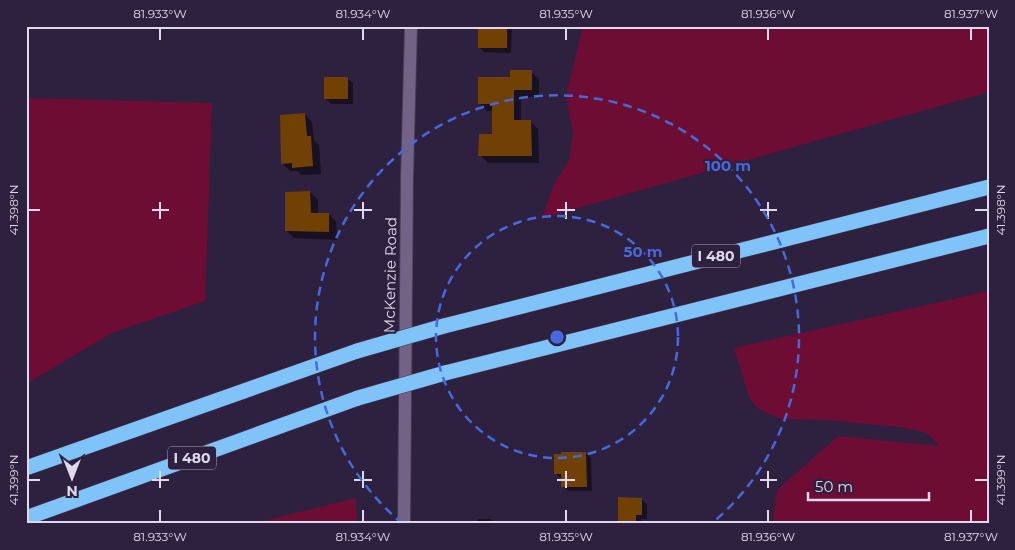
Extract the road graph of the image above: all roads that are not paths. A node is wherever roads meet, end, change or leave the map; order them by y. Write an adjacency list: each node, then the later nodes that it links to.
1 (411, 26): 6 (street, McKenzie Road)
2 (989, 188): 4 (highway, I 480, bridge)
3 (989, 236): 5 (highway, I 480, bridge)
4 (26, 468)
5 (26, 518)
6 (404, 524)

